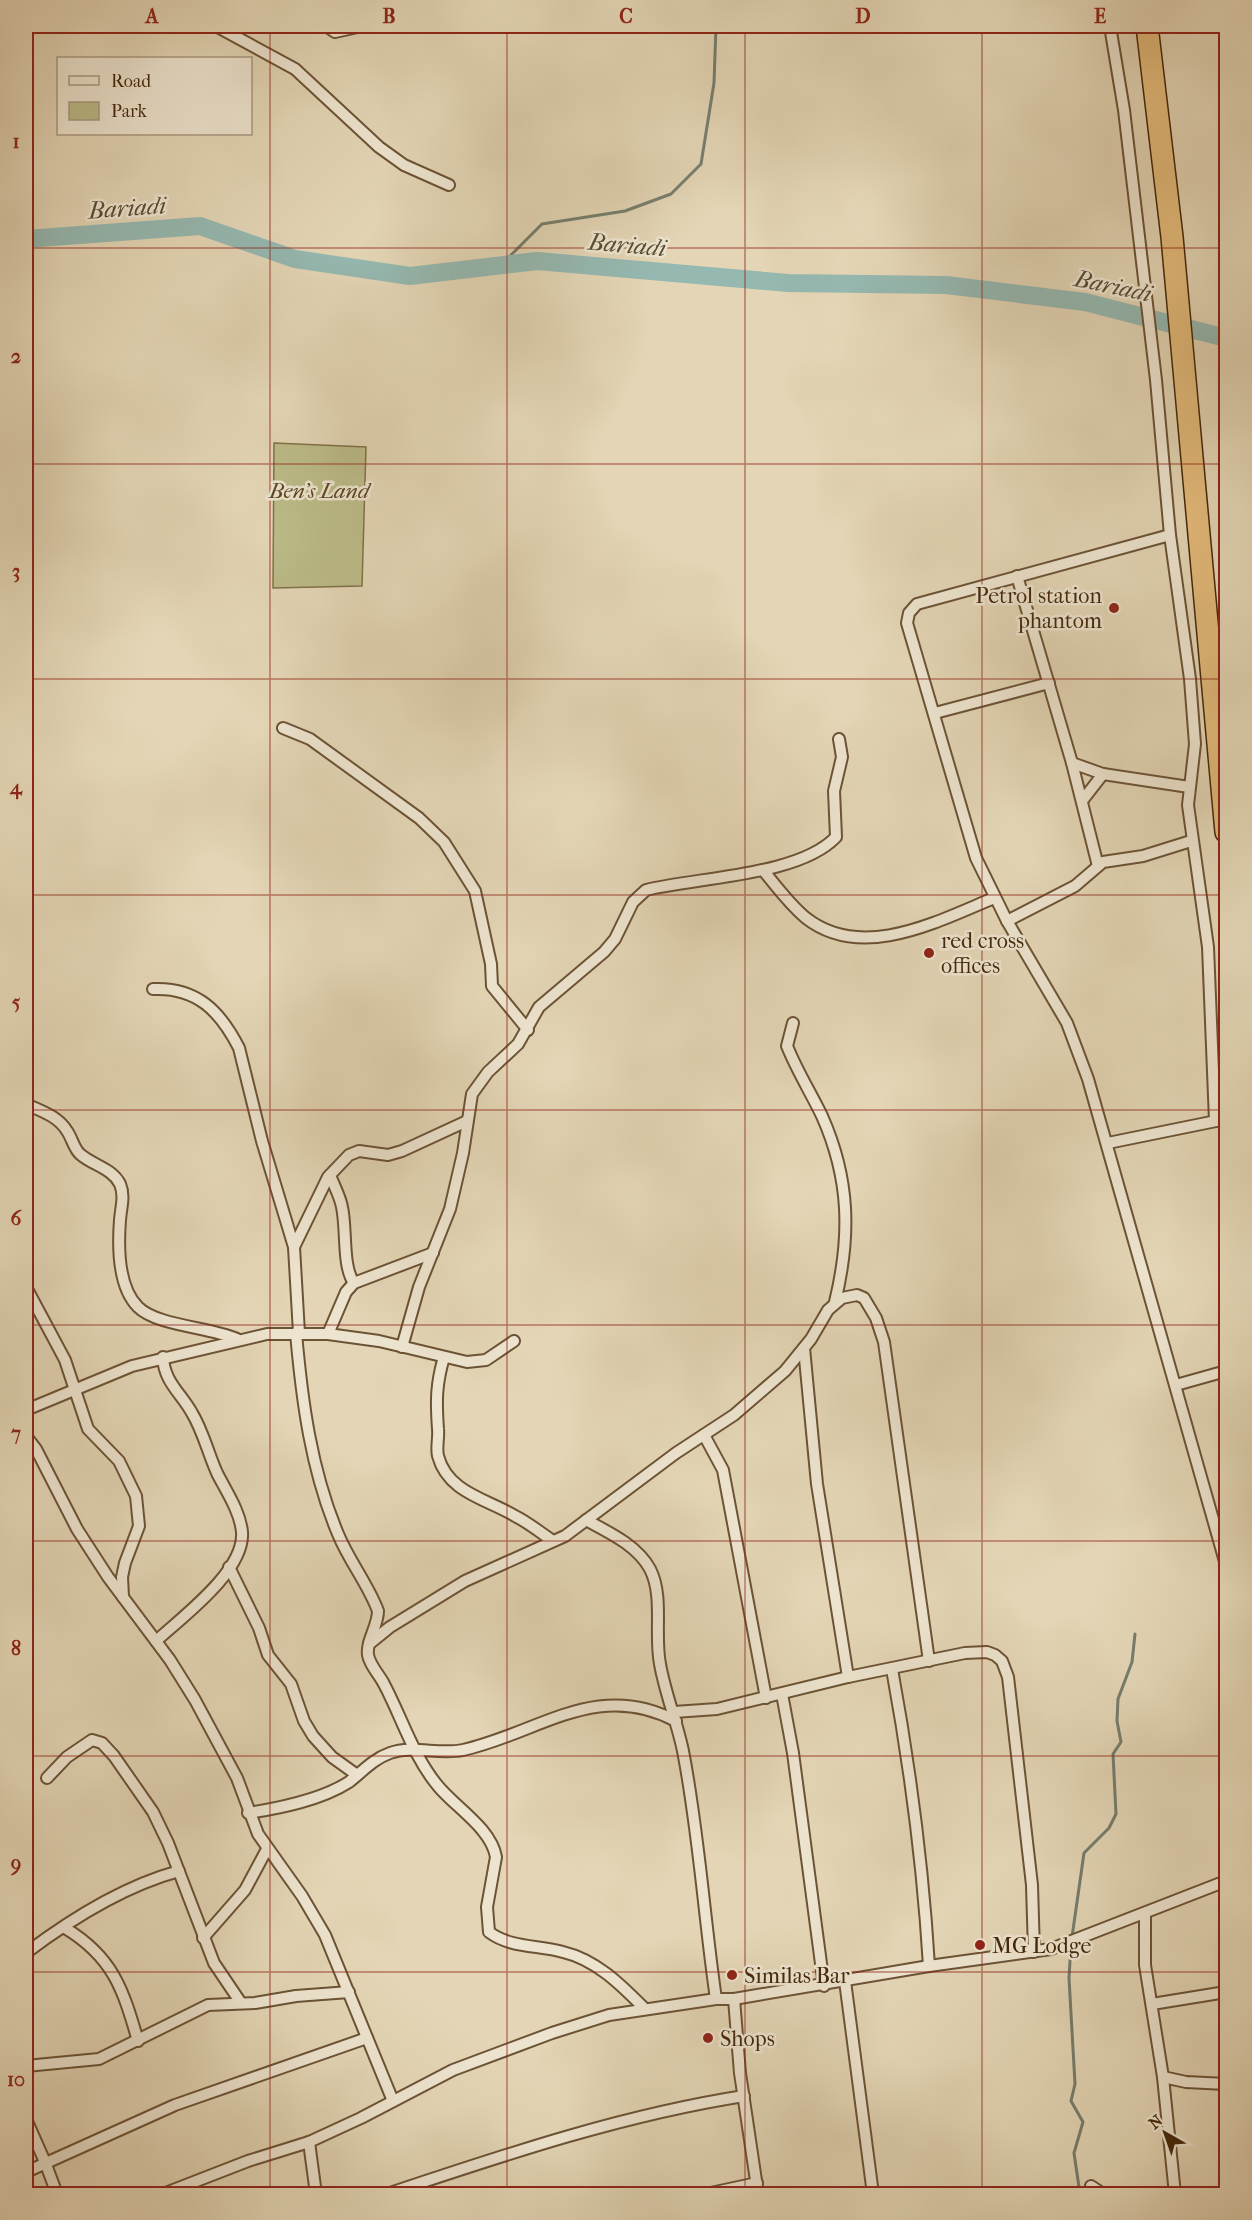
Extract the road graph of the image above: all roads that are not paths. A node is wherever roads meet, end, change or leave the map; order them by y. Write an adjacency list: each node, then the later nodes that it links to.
1 (216, 26): 6 (street)
2 (326, 26): 3 (street)
3 (362, 26)
4 (1110, 26): 7 (street)
5 (1147, 26): 17 (highway)
6 (449, 185)
7 (1170, 535): 8 (street); 15 (street)
8 (1017, 576): 9 (street); 10 (street)
9 (1049, 683): 10 (street); 13 (street)
10 (935, 713): 21 (street)
11 (283, 728): 25 (street)
12 (838, 739): 20 (street)
13 (1072, 763): 14 (street); 16 (street)
14 (1103, 774): 15 (street); 16 (street)
15 (1189, 787): 18 (street)
16 (1082, 801): 19 (street)
17 (1227, 832)
18 (1191, 841): 19 (street); 27 (street)
19 (1098, 866): 22 (street)
20 (763, 870): 21 (street); 25 (street)
21 (994, 898): 22 (street)
22 (1007, 921): 29 (street)
23 (153, 989): 31 (street)
24 (793, 1023): 35 (street)
25 (528, 1029): 28 (street)
26 (26, 1104): 38 (street)
27 (1221, 1120): 29 (street)
28 (467, 1121): 30 (street); 32 (street)
29 (1108, 1143): 45 (street)
30 (330, 1175): 31 (street); 33 (street)
31 (294, 1247): 36 (street)
32 (433, 1253): 33 (street); 40 (street)
33 (354, 1283): 37 (street)
34 (26, 1287): 46 (street)
35 (836, 1302): 41 (street); 57 (street)
36 (298, 1333): 37 (street); 38 (street); 56 (street)
37 (328, 1334): 40 (street)
38 (237, 1340): 42 (street)
39 (514, 1341): 43 (street)
40 (402, 1347): 43 (street)
41 (804, 1348): 48 (street); 59 (street)
42 (163, 1357): 46 (street); 53 (street)
43 (444, 1357): 51 (street)
44 (1227, 1371): 45 (street)
45 (1176, 1385): 52 (street)
46 (76, 1388): 47 (street); 54 (street)
47 (26, 1410)
48 (704, 1435): 50 (street); 61 (street)
49 (26, 1436): 54 (street)
50 (586, 1520): 51 (street); 62 (street)
51 (553, 1541): 56 (street)
52 (1227, 1565)
53 (229, 1567): 55 (street); 64 (street)
54 (123, 1597): 55 (street)
55 (156, 1641): 66 (street)
56 (369, 1644): 63 (street)
57 (929, 1660): 58 (street); 73 (street)
58 (892, 1669): 59 (street); 75 (street)
59 (848, 1677): 60 (street)
60 (782, 1694): 61 (street); 77 (street)
61 (766, 1698): 62 (street)
62 (675, 1716): 63 (street); 81 (street)
63 (414, 1749): 64 (street); 84 (street)
64 (357, 1775): 66 (street)
65 (46, 1778): 68 (street)
66 (248, 1813): 67 (street)
67 (267, 1849): 72 (street); 78 (street)
68 (179, 1871): 71 (street); 72 (street)
69 (1227, 1881): 70 (street)
70 (1145, 1912): 73 (street); 83 (street)
71 (65, 1928): 74 (street); 86 (street)
72 (203, 1938): 82 (street)
73 (1034, 1952): 75 (street)
74 (26, 1953)
75 (929, 1966): 76 (street)
76 (845, 1981): 77 (street); 103 (street)
77 (824, 1986): 80 (street)
78 (349, 1992): 82 (street); 85 (street)
79 (1227, 1992): 83 (street)
80 (734, 1999): 81 (street); 90 (street)
81 (716, 2000): 84 (street)
82 (241, 2003): 86 (street)
83 (1152, 2004): 88 (street)
84 (645, 2009): 91 (street)
85 (367, 2038): 91 (street); 94 (street)
86 (138, 2041): 87 (street)
87 (26, 2066)
88 (1163, 2077): 89 (street); 105 (street)
89 (1227, 2084)
90 (744, 2096): 97 (street); 101 (street)
91 (393, 2101): 93 (street)
92 (26, 2119): 94 (street)
93 (309, 2142): 98 (street); 100 (street)
94 (45, 2162): 95 (street); 99 (street)
95 (26, 2172)
96 (1091, 2186): 104 (street)
97 (758, 2189): 102 (street)
98 (173, 2193)
99 (57, 2194)
100 (316, 2194)
101 (387, 2194)
102 (706, 2194)
103 (873, 2194)
104 (1103, 2194)
105 (1175, 2194)

